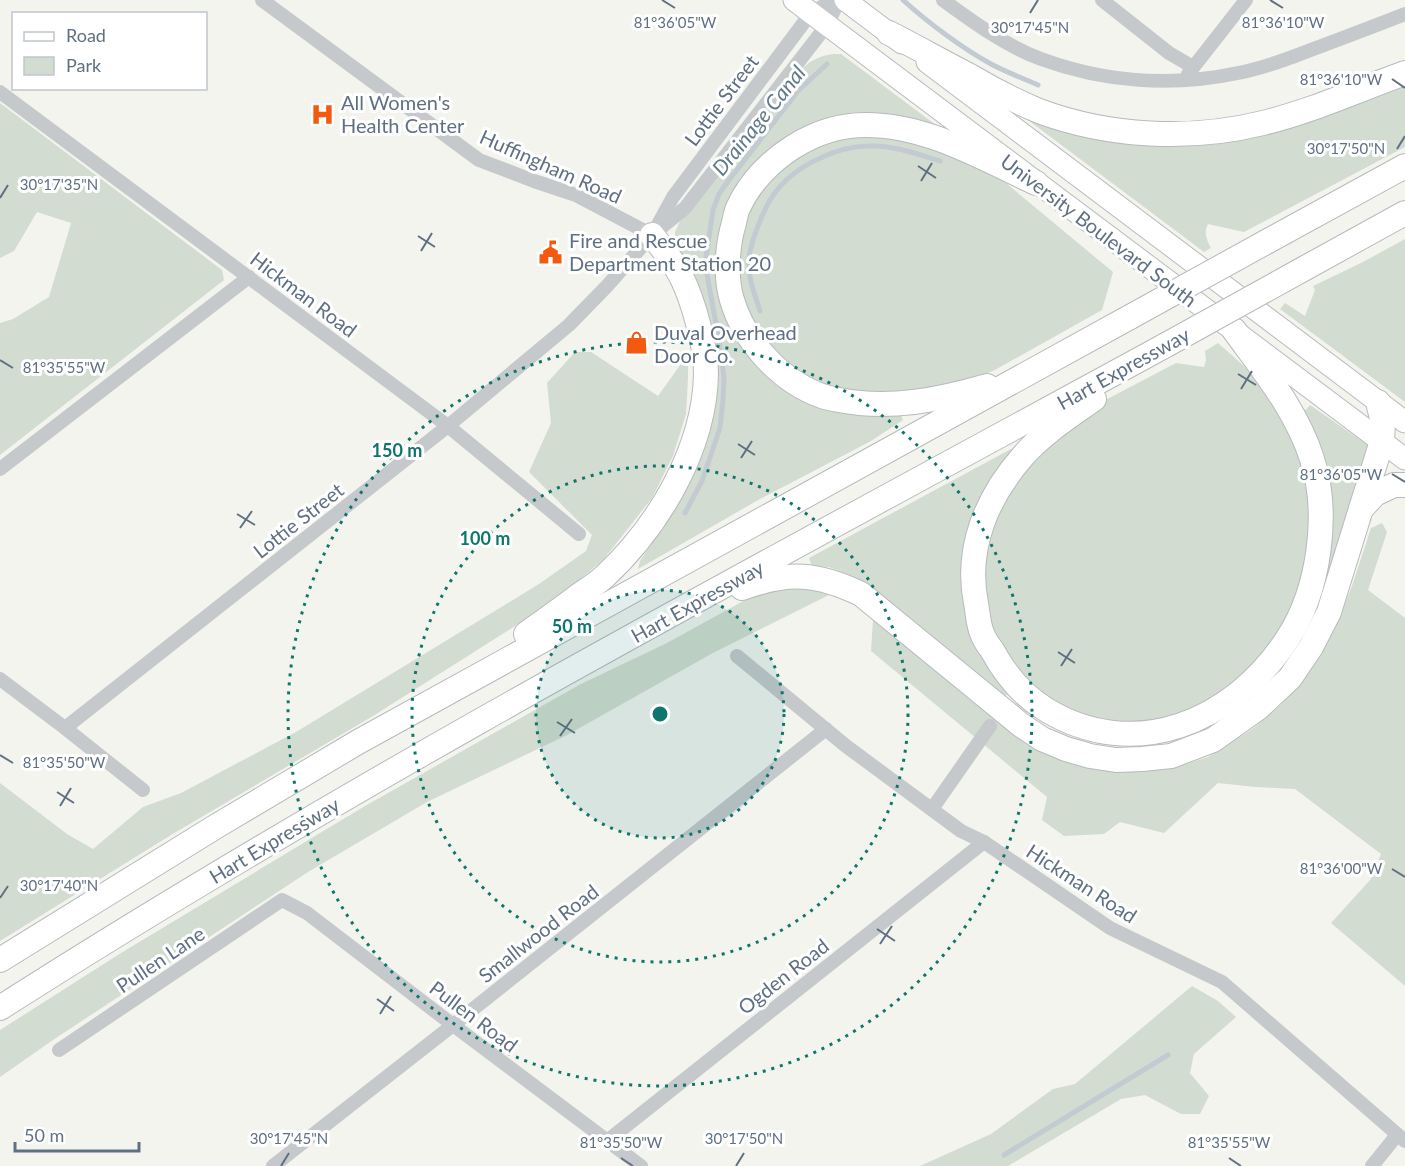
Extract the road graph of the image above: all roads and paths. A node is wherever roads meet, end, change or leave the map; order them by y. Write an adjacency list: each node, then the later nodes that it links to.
1 (262, 0): 19 (street, Huffingham Road)
2 (794, 0): 10 (main road, University Boulevard South)
3 (834, 0): 10 (street, Lottie Street)
4 (838, 0): 10 (street, Lottie Street)
5 (845, 0): 11 (main road, University Boulevard South)
6 (1102, 0): 12 (street)
7 (1246, 0): 12 (street)
8 (949, 2): 14 (street)
9 (1405, 14): 14 (street)
10 (819, 19): 17 (main road, University Boulevard South); 19 (street, Lottie Street); 19 (street, Lottie Street)
11 (889, 33): 13 (highway); 24 (main road, University Boulevard South)
12 (1193, 67): 14 (street)
13 (1405, 73)
14 (1184, 81)
15 (0, 92): 20 (street, Hickman Road)
16 (1405, 166): 23 (highway, Hart Expressway, bridge)
17 (1036, 183): 21 (main road, University Boulevard South); 23 (highway)
18 (1405, 213): 22 (highway, Hart Expressway, bridge)
19 (652, 235): 26 (street, Lottie Street); 36 (highway)
20 (249, 277): 26 (street, Hickman Road); 29 (street)
21 (1234, 330): 22 (highway); 27 (main road, University Boulevard South)
22 (1166, 345): 33 (highway, Hart Expressway)
23 (1032, 372): 36 (highway, Hart Expressway)
24 (1378, 402): 25 (main road, University Boulevard South); 27 (highway)
25 (1405, 422)
26 (448, 426): 32 (street, Hickman Road); 38 (street, Lottie Street)
27 (1382, 441): 28 (main road, University Boulevard South); 31 (highway)
28 (1405, 459)
29 (0, 469)
30 (1405, 485): 31 (highway)
31 (1361, 509): 33 (highway)
32 (579, 534)
33 (652, 626): 45 (highway, Hart Expressway)
34 (737, 656): 39 (street, Hickman Road)
35 (0, 680): 38 (street)
36 (434, 700): 44 (highway, Hart Expressway)
37 (990, 726): 41 (street)
38 (65, 728): 40 (street)
39 (826, 729): 41 (street, Hickman Road); 46 (street, Smallwood Road)
40 (142, 790)
41 (932, 809): 42 (street, Hickman Road)
42 (984, 842): 48 (street, Hickman Road); 49 (street, Ogden Road)
43 (282, 900): 46 (street, Pullen Road); 47 (street, Pullen Lane)
44 (0, 960)
45 (0, 1008)
46 (453, 1025): 49 (street, Pullen Road); 50 (street, Smallwood Road)
47 (59, 1050)
48 (1401, 1138): 52 (street)
49 (607, 1141): 51 (street, Pullen Road)
50 (273, 1166)
51 (641, 1166)
52 (1372, 1166)

